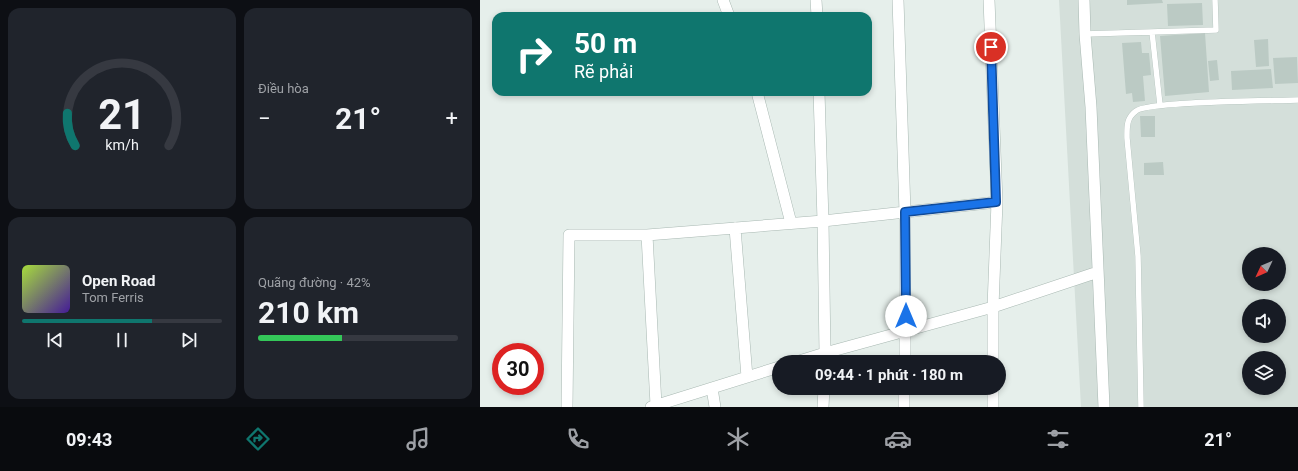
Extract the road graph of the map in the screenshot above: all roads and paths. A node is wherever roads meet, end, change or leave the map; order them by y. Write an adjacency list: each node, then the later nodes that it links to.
1 (723, 0): 7 (street)
2 (816, 0): 8 (street)
3 (898, 0): 16 (street)
4 (989, 0): 15 (street)
5 (1084, 0): 10 (street)
6 (1215, 0): 9 (lane)
7 (728, 12)
8 (816, 12)
9 (1152, 32): 10 (lane); 14 (lane)
10 (1085, 34): 21 (street)
11 (758, 96): 18 (street)
12 (819, 96): 17 (street)
13 (1298, 100): 14 (lane)
14 (1160, 105): 41 (lane)
15 (996, 202): 16 (street); 22 (street)
16 (905, 212): 17 (street); 23 (street)
17 (823, 221): 18 (street); 24 (street)
18 (791, 223): 19 (street)
19 (735, 228): 20 (street); 29 (street)
20 (647, 235): 34 (street); 35 (street)
21 (1098, 272): 22 (street); 40 (street)
22 (993, 307): 23 (street); 27 (street)
23 (906, 331): 25 (street); 26 (street)
24 (825, 355)
25 (834, 355)
26 (905, 355)
27 (993, 355)
28 (772, 369): 29 (street)
29 (747, 377): 30 (street)
30 (712, 388): 34 (street); 36 (street)
31 (824, 395): 37 (street)
32 (904, 395): 38 (street)
33 (993, 395): 39 (street)
34 (654, 406)
35 (568, 407)
36 (715, 407)
37 (823, 407)
38 (904, 407)
39 (993, 407)
40 (1104, 407)
41 (1141, 407)

